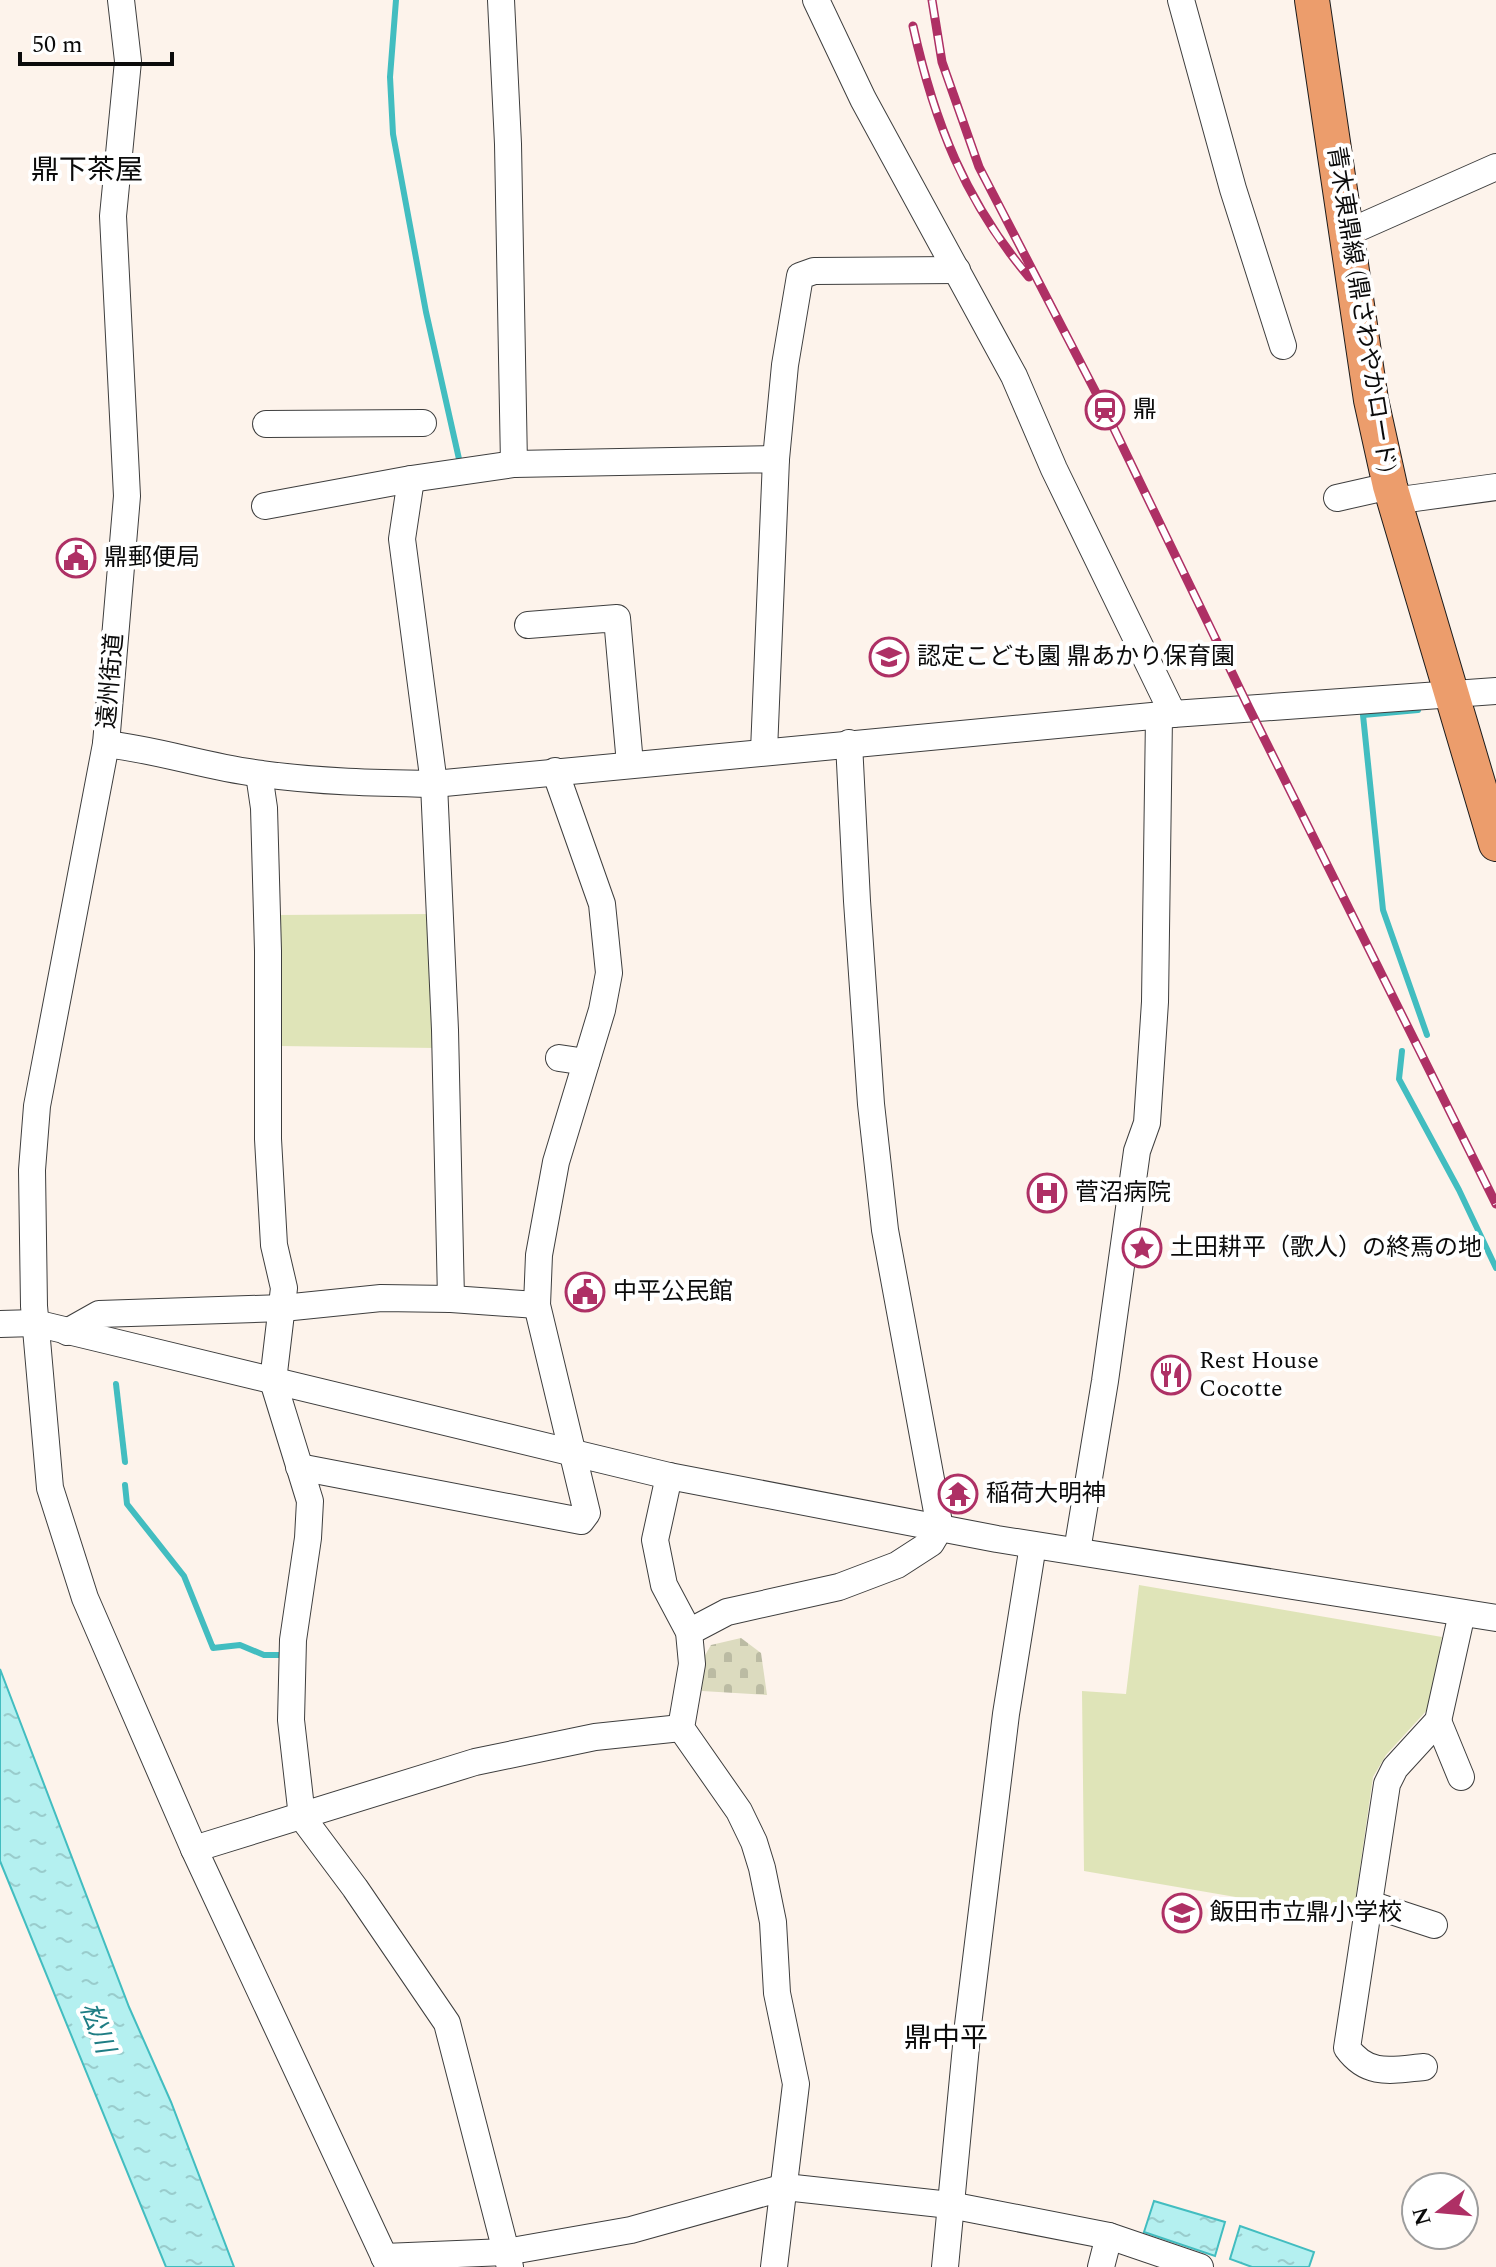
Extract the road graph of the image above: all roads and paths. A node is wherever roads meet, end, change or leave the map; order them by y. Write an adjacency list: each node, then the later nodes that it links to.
1 (121, 0): 24 (street, 遠州街道)
2 (501, 0): 13 (street)
3 (816, 0): 8 (street)
4 (1181, 0): 9 (street)
5 (1312, 0): 7 (main road, 青木東鼎線 (鼎さわやかロード))
6 (1496, 167): 7 (street)
7 (1347, 233): 16 (main road, 青木東鼎線 (鼎さわやかロード))
8 (957, 270): 12 (street); 22 (street)
9 (1283, 346)
10 (423, 423): 11 (street)
11 (266, 424)
12 (776, 459): 13 (street); 25 (street)
13 (514, 464): 14 (street)
14 (411, 479): 18 (street); 29 (street)
15 (1496, 487): 16 (street)
16 (1392, 493): 17 (street); 21 (main road, 青木東鼎線 (鼎さわやかロード))
17 (1337, 498)
18 (265, 506)
19 (528, 625): 26 (street)
20 (1496, 691): 21 (street)
21 (1453, 695): 22 (street); 30 (main road, 青木東鼎線 (鼎さわやかロード))
22 (1166, 715): 23 (street); 45 (street)
23 (849, 743): 25 (street); 43 (street)
24 (106, 744): 28 (street); 36 (street, 遠州街道)
25 (764, 751): 26 (street)
26 (630, 764): 27 (street)
27 (555, 771): 29 (street); 32 (street)
28 (259, 774): 29 (street); 35 (street)
29 (434, 784): 33 (street)
30 (1496, 844)
31 (559, 1058): 32 (street)
32 (586, 1062): 34 (street)
33 (451, 1299): 34 (street); 35 (street)
34 (537, 1305): 40 (street)
35 (283, 1308): 38 (street); 39 (street)
36 (35, 1323): 37 (street); 38 (street); 53 (street, 遠州街道)
37 (0, 1324)
38 (67, 1332): 39 (street)
39 (273, 1381): 40 (street); 41 (street)
40 (574, 1454): 41 (street); 42 (street)
41 (299, 1467): 52 (street)
42 (669, 1476): 43 (street); 48 (street)
43 (940, 1528): 44 (street); 48 (street)
44 (1033, 1545): 45 (street); 58 (street)
45 (1077, 1551): 46 (street)
46 (1462, 1613): 47 (street); 49 (street)
47 (1496, 1618)
48 (689, 1632): 50 (street)
49 (1438, 1721): 51 (street); 54 (street)
50 (681, 1728): 52 (street); 57 (street)
51 (1461, 1777)
52 (302, 1817): 53 (street); 60 (street)
53 (194, 1849): 61 (street, 遠州街道)
54 (1370, 1904): 55 (street); 56 (street)
55 (1434, 1925)
56 (1424, 2067)
57 (785, 2187): 58 (street); 60 (street); 62 (street)
58 (950, 2205): 59 (street); 63 (street)
59 (1109, 2236): 64 (street); 65 (street)
60 (508, 2259): 61 (street)
61 (387, 2262)
62 (774, 2267)
63 (945, 2267)
64 (1101, 2267)
65 (1200, 2267)

